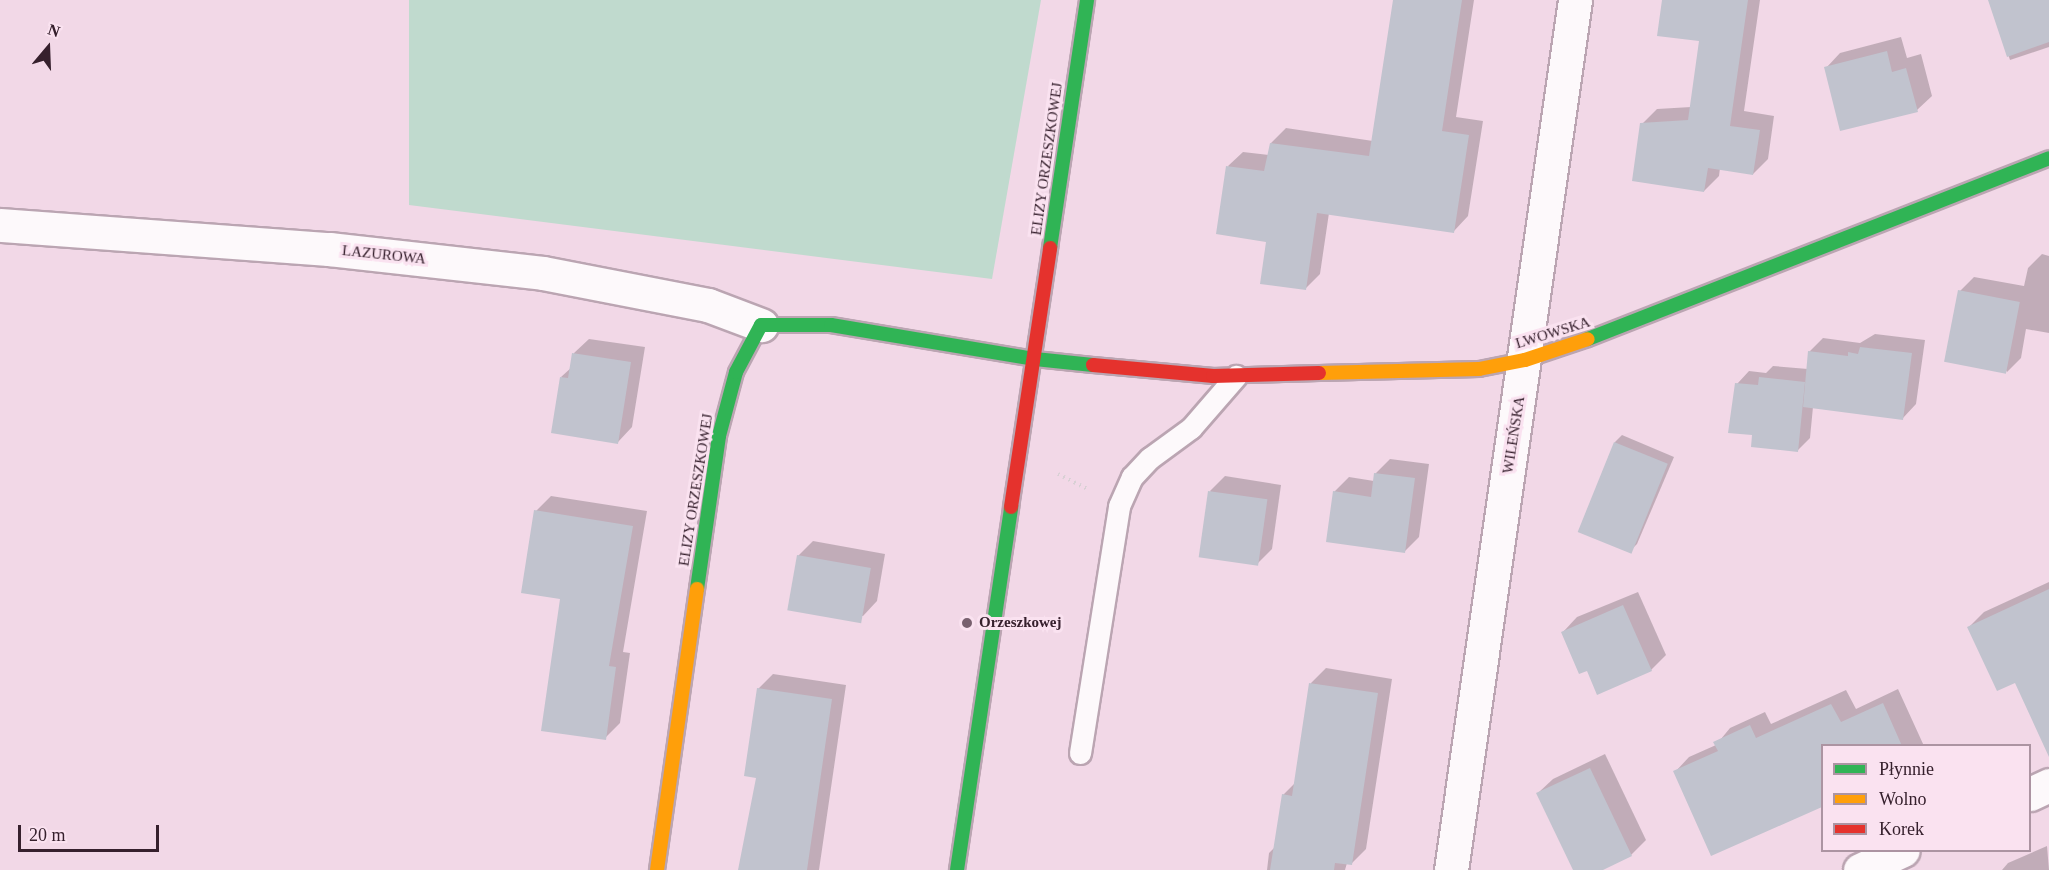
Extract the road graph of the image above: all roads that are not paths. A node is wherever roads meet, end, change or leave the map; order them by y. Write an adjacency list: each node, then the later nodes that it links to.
1 (1087, 0): 6 (street, ELIZY ORZESZKOWEJ)
2 (1575, 0): 7 (street, WILEŃSKA)
3 (2049, 158): 7 (street, LWOWSKA)
4 (0, 225): 5 (street, LAZUROWA)
5 (761, 325): 6 (street); 13 (street, ELIZY ORZESZKOWEJ)
6 (1035, 359): 8 (street, LWOWSKA); 14 (street, ELIZY ORZESZKOWEJ)
7 (1525, 360): 8 (street, LWOWSKA); 15 (street, WILEŃSKA)
8 (1236, 376): 9 (lane)
9 (1080, 753)
10 (2049, 785): 11 (street)
11 (2031, 794)
12 (1899, 852): 16 (street)
13 (657, 870)
14 (957, 870)
15 (1450, 870)
16 (1860, 870)

